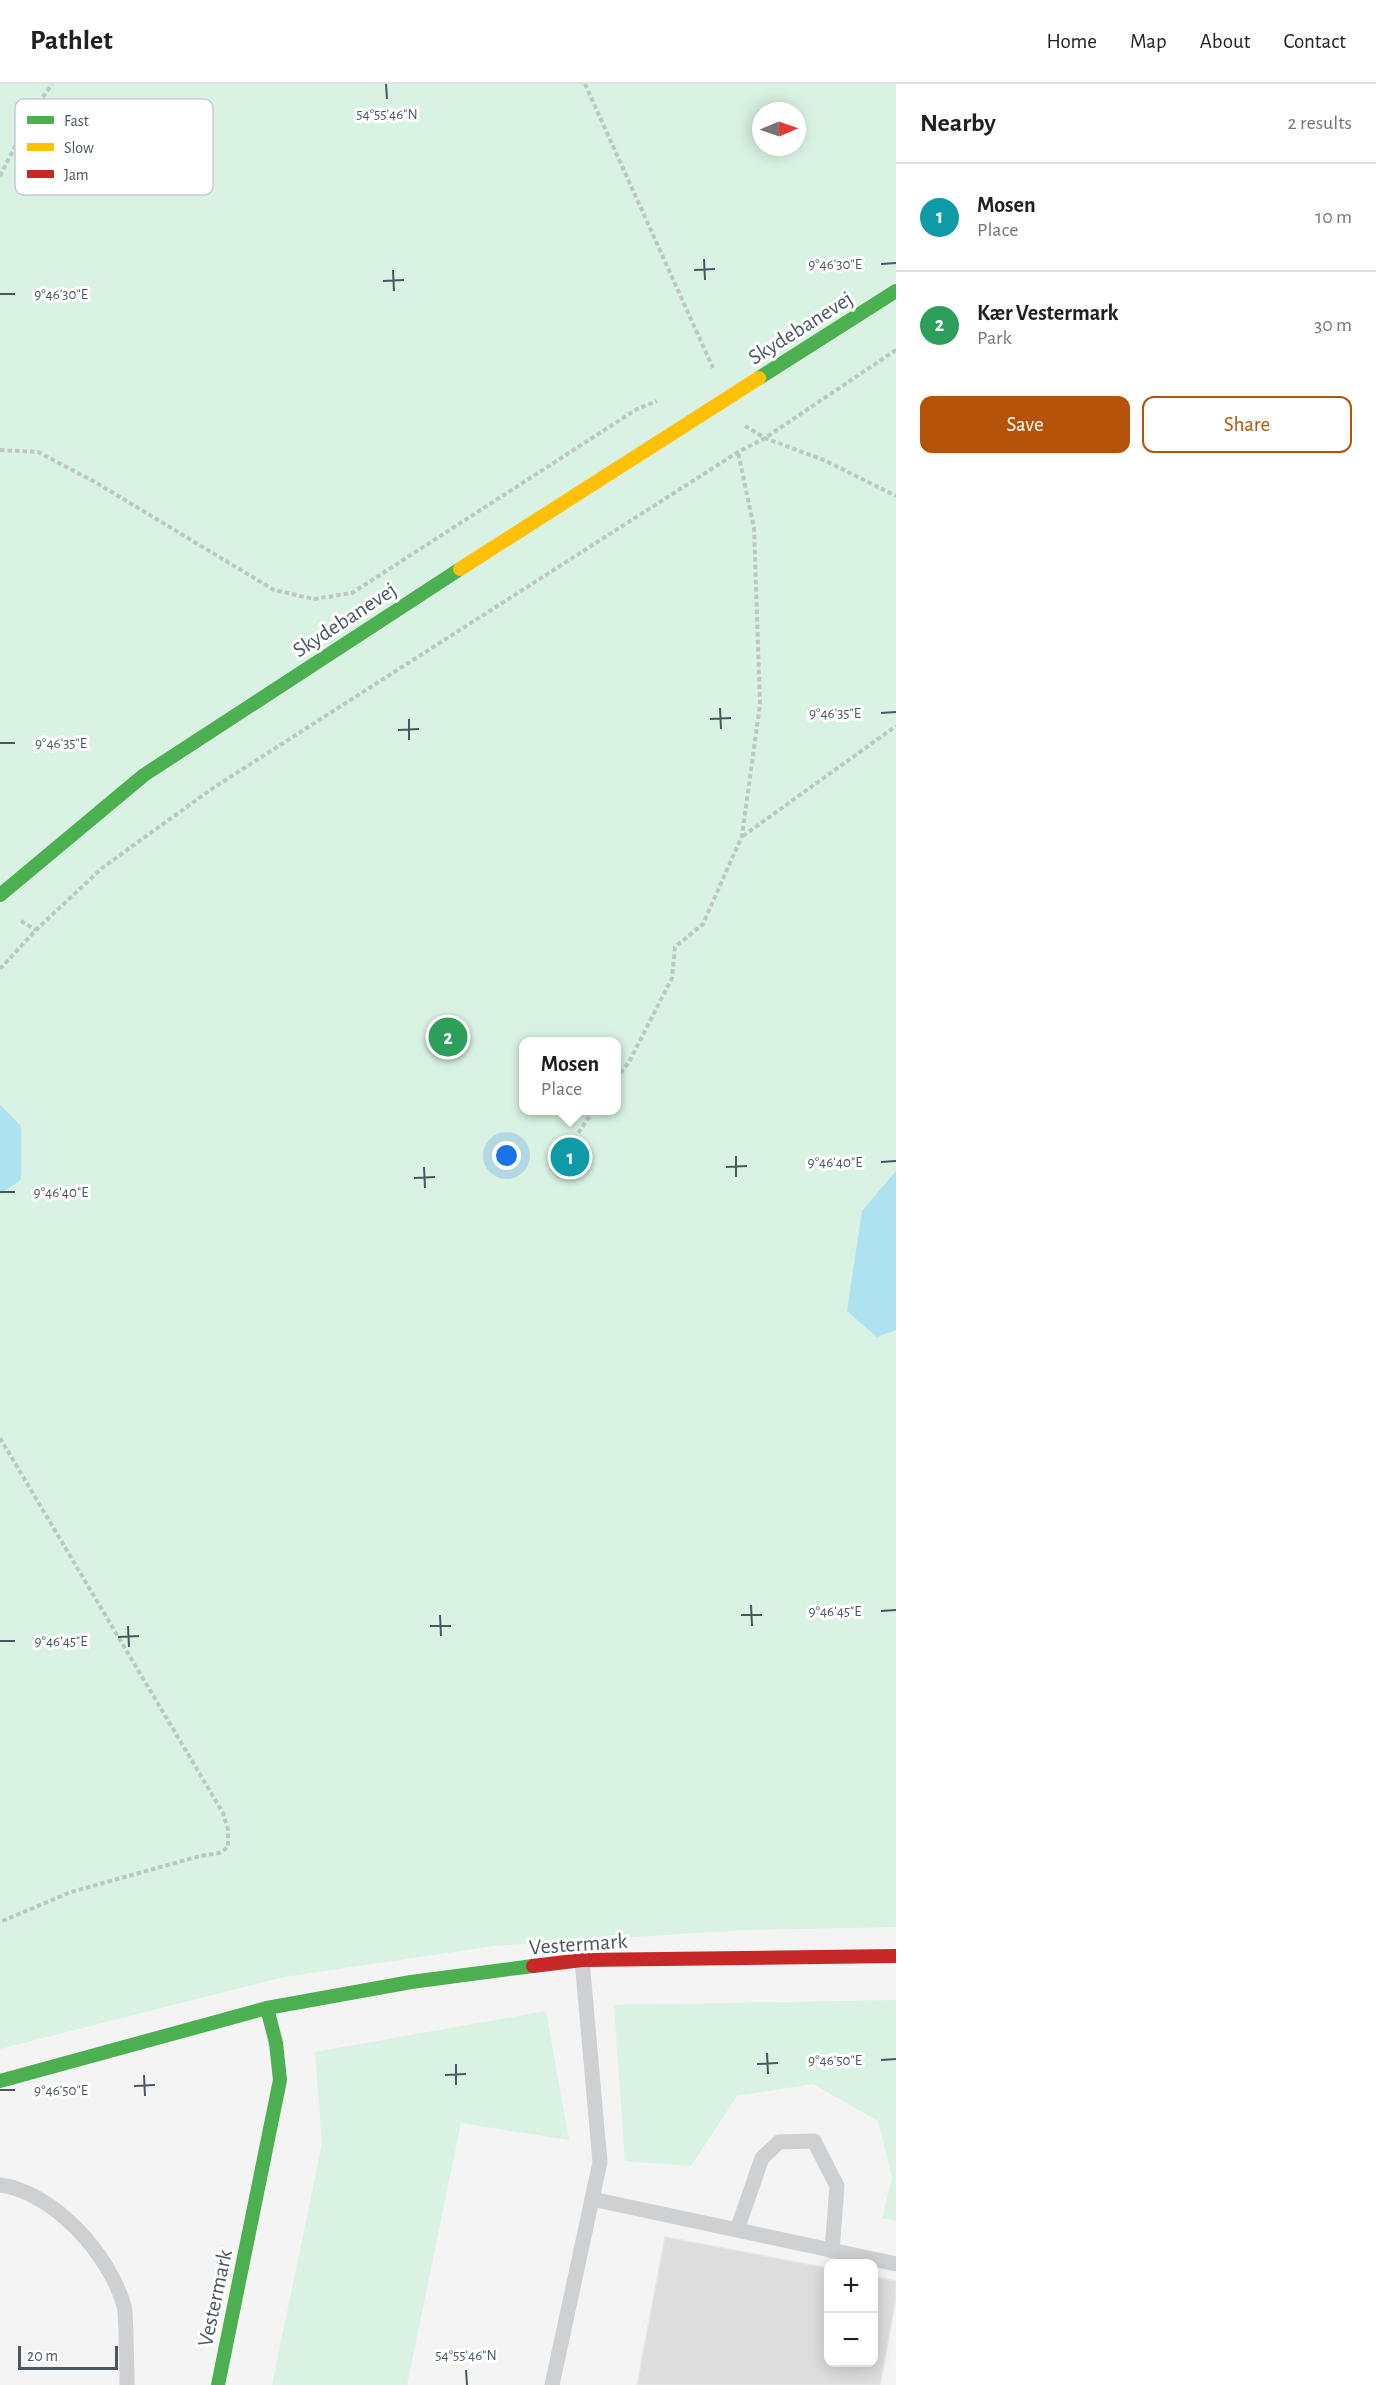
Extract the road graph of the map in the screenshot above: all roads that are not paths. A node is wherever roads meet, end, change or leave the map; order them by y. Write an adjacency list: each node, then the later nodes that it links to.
1 (896, 291): 2 (street, Skydebanevej)
2 (0, 895)
3 (896, 1956): 4 (street, Vestermark)
4 (582, 1960): 5 (street, Vestermark); 8 (lane)
5 (267, 2008): 6 (street, Vestermark); 13 (street, Vestermark)
6 (0, 2081)
7 (0, 2185): 12 (lane)
8 (592, 2199): 9 (lane); 14 (lane)
9 (737, 2230): 10 (lane); 10 (lane)
10 (832, 2250): 11 (lane)
11 (896, 2264)
12 (128, 2385)
13 (218, 2385)
14 (552, 2385)

